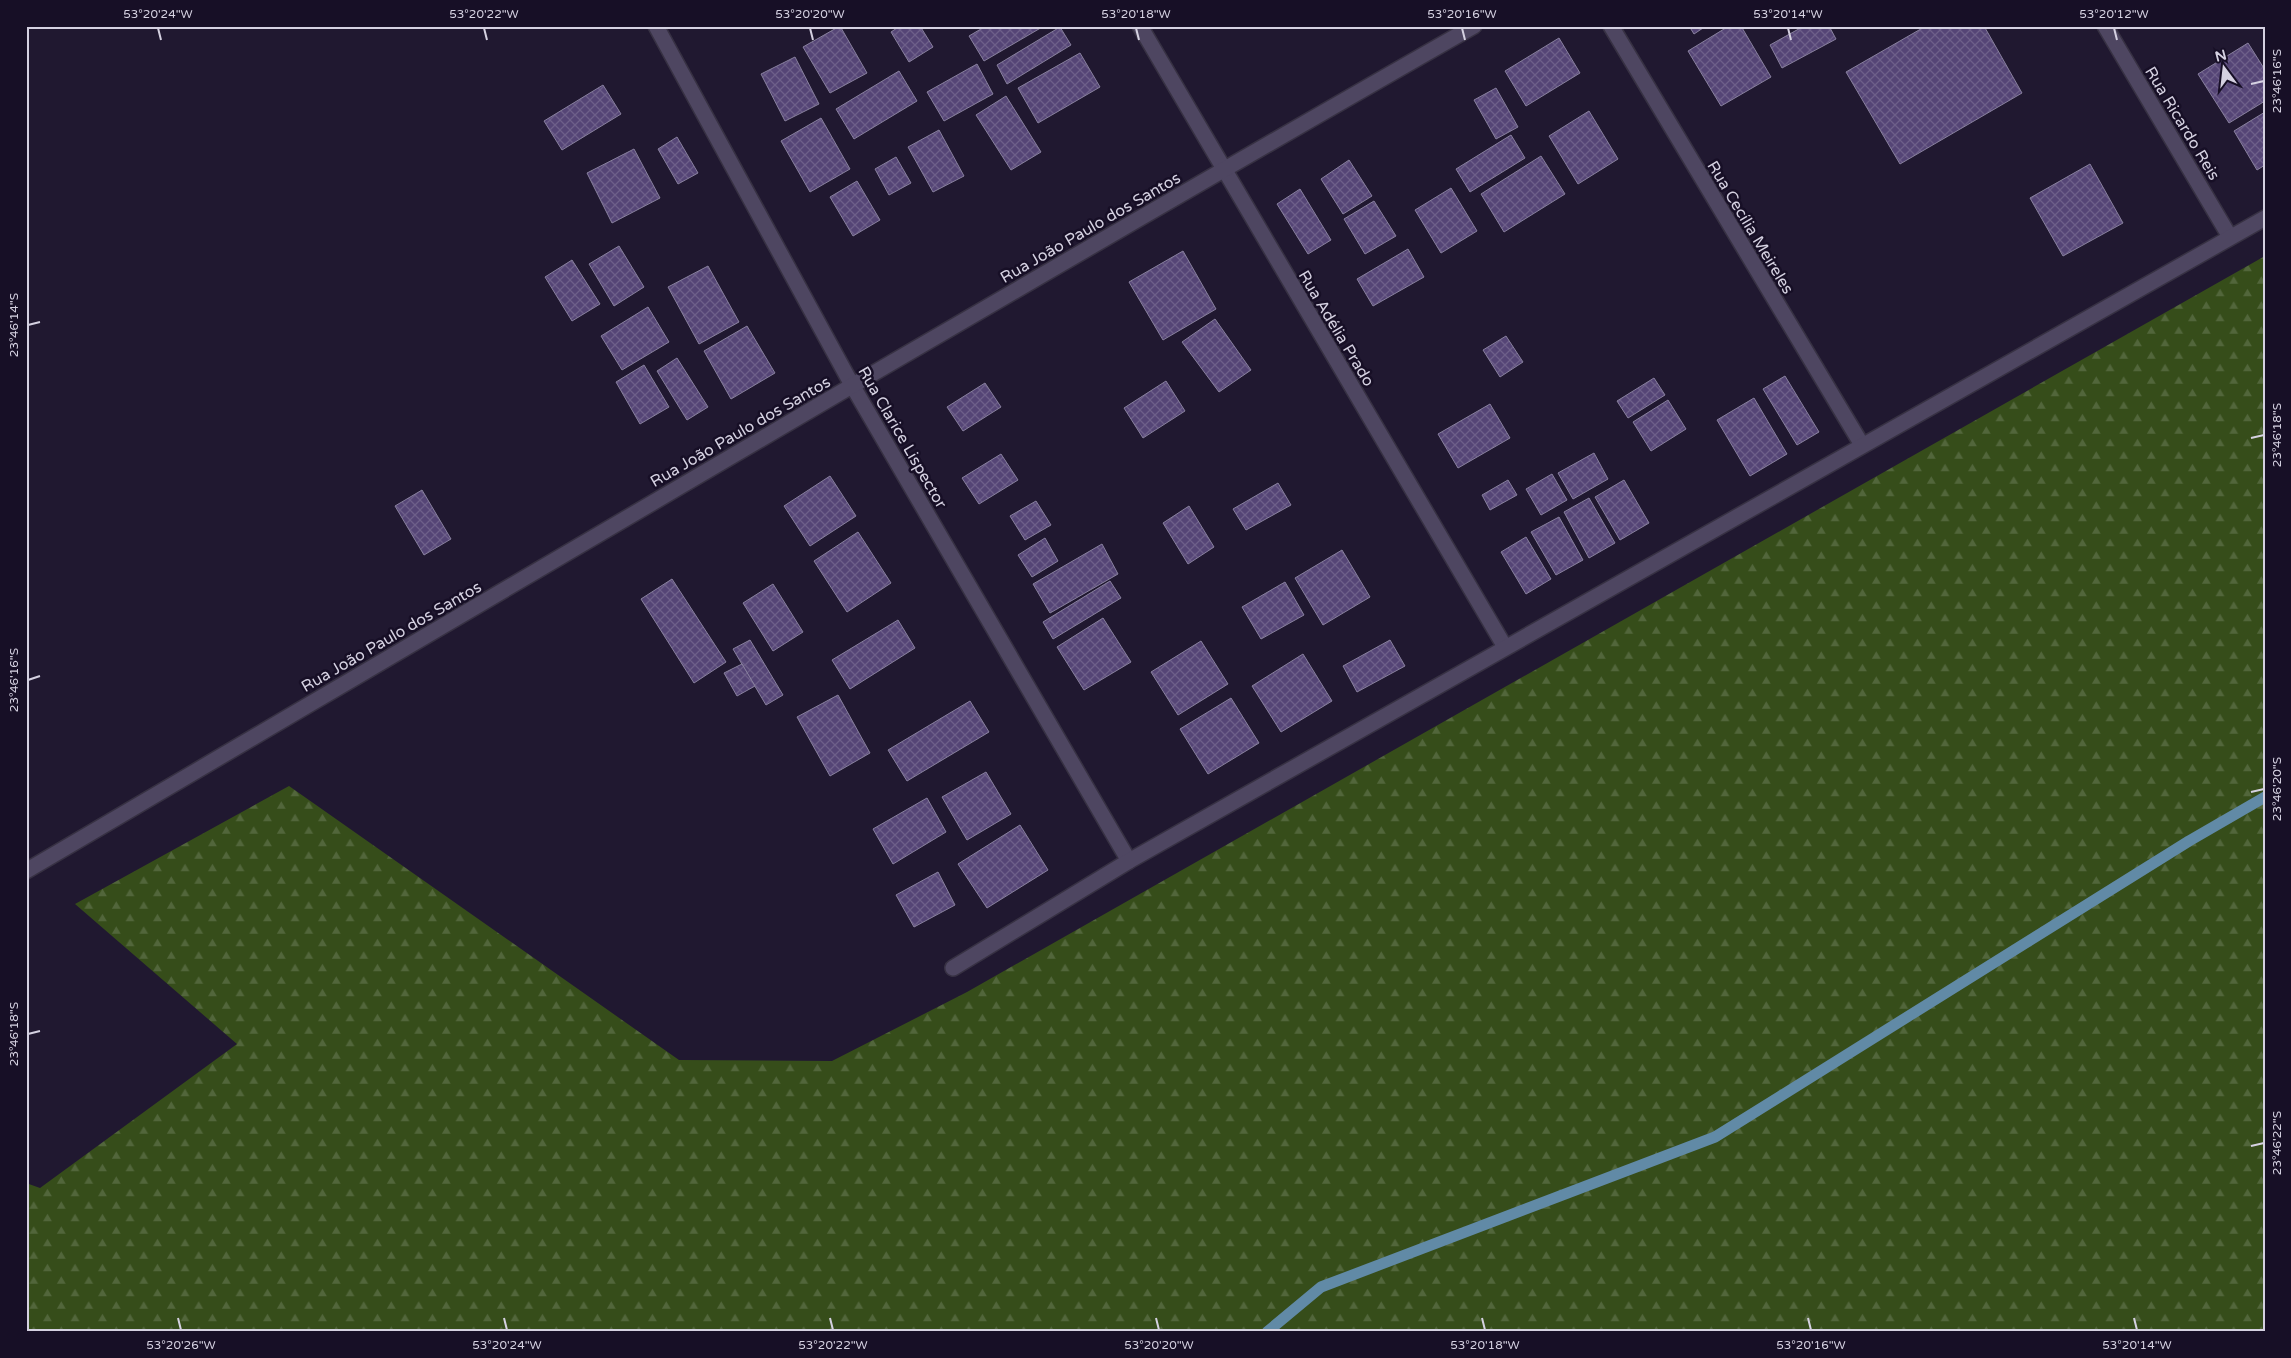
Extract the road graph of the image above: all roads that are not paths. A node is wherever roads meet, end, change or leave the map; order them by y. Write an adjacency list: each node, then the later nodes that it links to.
1 (656, 26): 9 (street, Rua Clarice Lispector)
2 (1140, 26): 6 (street, Rua Adélia Prado)
3 (1474, 26): 6 (street, Rua João Paulo dos Santos)
4 (1611, 26): 10 (street, Rua Cecília Meireles)
5 (2105, 26): 8 (street, Rua Ricardo Reis)
6 (1223, 169): 9 (street, Rua João Paulo dos Santos); 11 (street, Rua Adélia Prado)
7 (2265, 218): 8 (street)
8 (2230, 237): 10 (street)
9 (852, 385): 12 (street, Rua Clarice Lispector); 13 (street, Rua João Paulo dos Santos)
10 (1862, 445): 11 (street)
11 (1504, 647): 12 (street)
12 (1129, 861): 14 (street)
13 (26, 871)
14 (954, 968)

